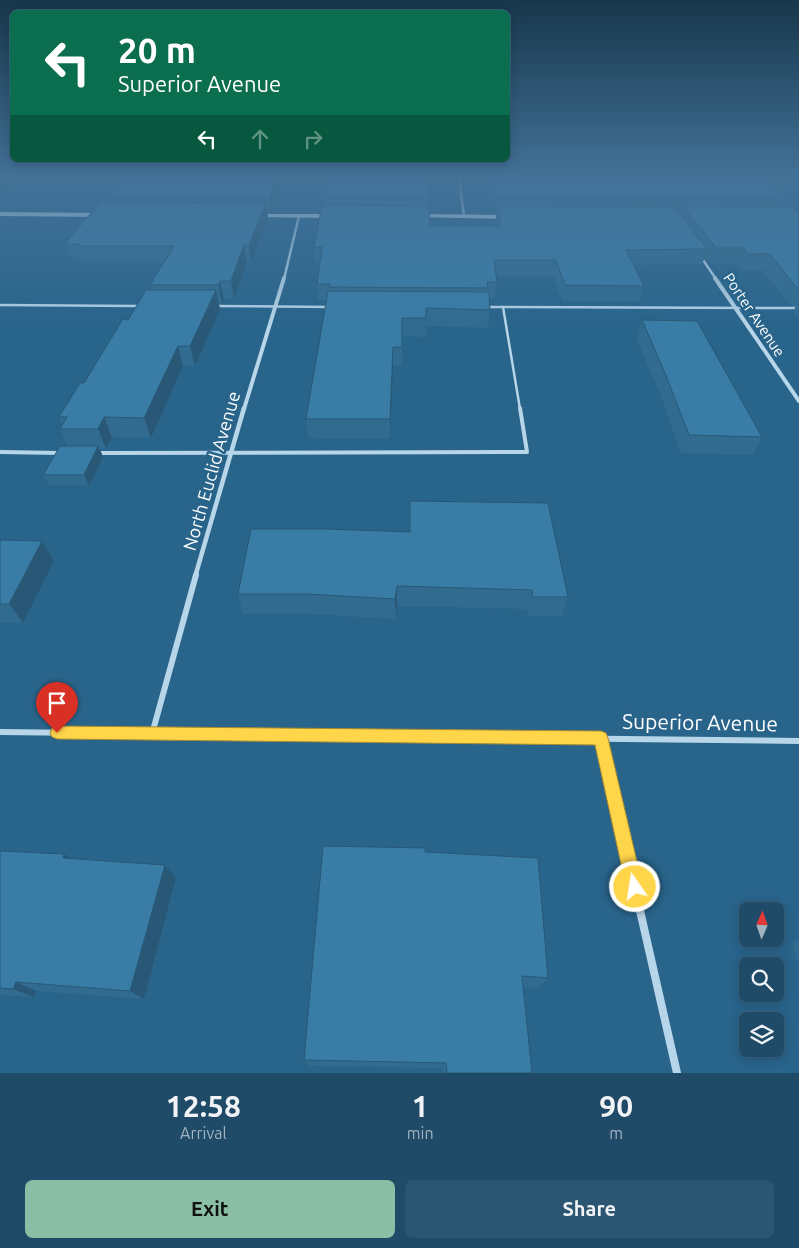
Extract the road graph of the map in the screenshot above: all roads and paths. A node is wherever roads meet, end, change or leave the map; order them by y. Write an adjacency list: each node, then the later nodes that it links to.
1 (296, 228): 6 (street, North Euclid Avenue)
2 (700, 255): 10 (street, Porter Avenue)
3 (0, 306): 4 (lane)
4 (148, 306)
5 (208, 306): 6 (lane)
6 (277, 306): 7 (lane); 16 (street, North Euclid Avenue)
7 (336, 307)
8 (483, 307): 9 (lane)
9 (503, 307): 10 (lane); 16 (lane)
10 (738, 308): 11 (lane); 12 (street, Porter Avenue)
11 (799, 308)
12 (799, 401)
13 (0, 452): 14 (lane)
14 (70, 453)
15 (90, 453): 16 (lane)
16 (229, 454): 18 (street, North Euclid Avenue)
17 (0, 732): 18 (street, Superior Avenue)
18 (152, 734): 19 (street, Superior Avenue)
19 (601, 738): 20 (street, Superior Avenue); 21 (street)
20 (799, 741)
21 (677, 1073)

